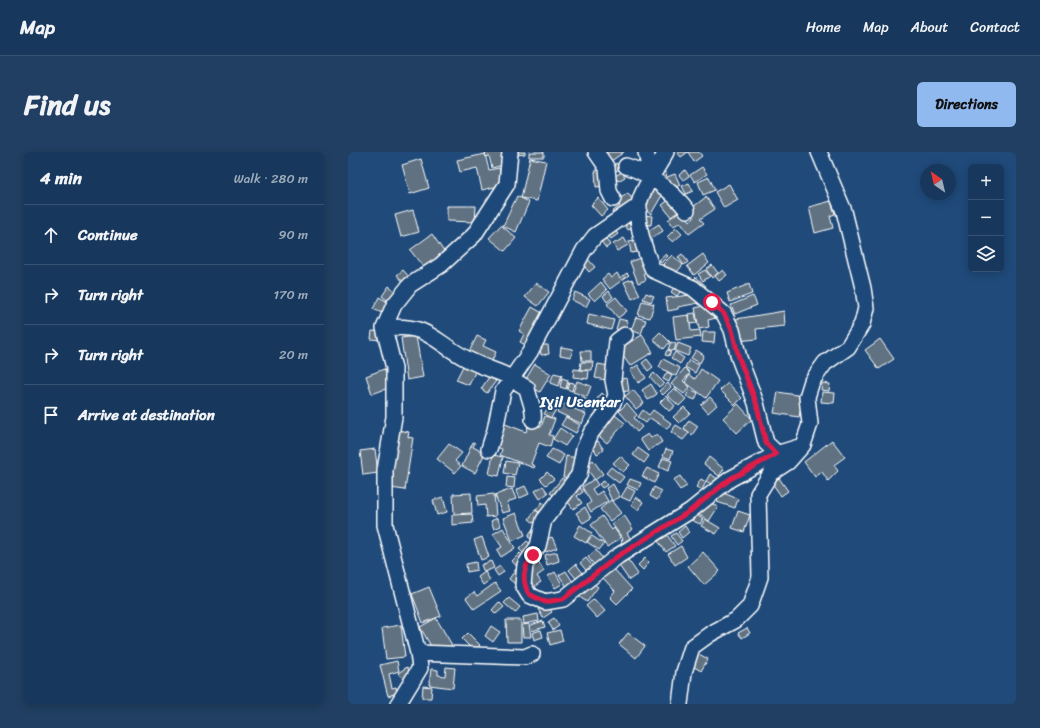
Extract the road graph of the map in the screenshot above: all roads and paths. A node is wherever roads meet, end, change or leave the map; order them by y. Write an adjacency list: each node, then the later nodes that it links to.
1 (510, 152): 11 (street)
2 (596, 152): 8 (street)
3 (646, 152): 7 (street)
4 (666, 152): 7 (street)
5 (819, 152): 16 (street)
6 (626, 166): 7 (street)
7 (652, 178): 9 (street); 10 (street)
8 (613, 199)
9 (639, 208): 13 (street); 16 (street)
10 (687, 210)
11 (384, 328): 13 (street); 19 (street)
12 (625, 335): 17 (street)
13 (511, 379): 14 (street); 15 (street)
14 (533, 420)
15 (488, 449)
16 (782, 458): 17 (street); 18 (street)
17 (755, 464): 18 (street)
18 (771, 473): 22 (street)
19 (418, 653): 20 (street); 21 (street)
20 (532, 654)
21 (398, 704)
22 (680, 704)

